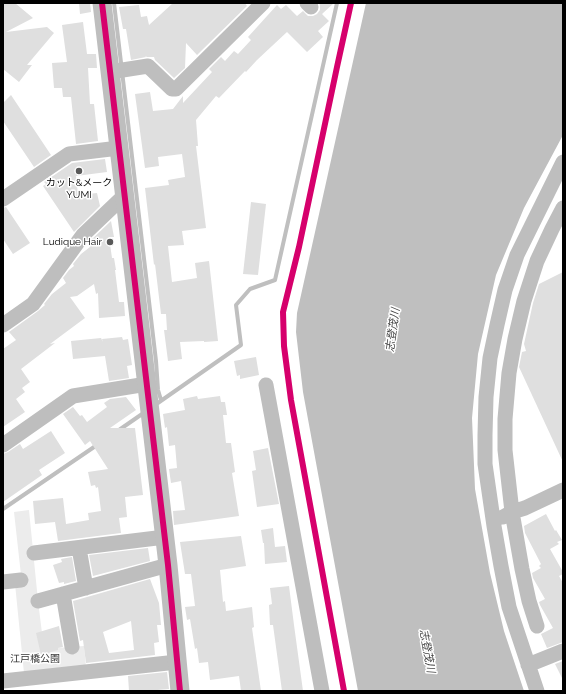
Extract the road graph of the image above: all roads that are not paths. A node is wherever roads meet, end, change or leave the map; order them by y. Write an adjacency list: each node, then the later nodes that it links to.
1 (102, 3): 3 (street)
2 (263, 3): 3 (street)
3 (110, 72): 4 (street)
4 (119, 148): 6 (street); 7 (street)
5 (563, 162): 15 (street)
6 (124, 196): 9 (street); 10 (street)
7 (3, 199)
8 (563, 208): 14 (street)
9 (3, 324)
10 (147, 384): 12 (street); 16 (street)
11 (266, 385): 32 (street)
12 (3, 445)
13 (563, 490): 14 (street)
14 (512, 512): 15 (street); 25 (street)
15 (493, 522): 29 (street)
16 (165, 537): 17 (street); 19 (street)
17 (79, 548): 18 (street); 22 (street)
18 (34, 553)
19 (168, 565): 22 (street); 28 (street)
20 (21, 580): 21 (street)
21 (3, 582)
22 (86, 588): 23 (street)
23 (63, 594): 24 (street); 26 (street)
24 (38, 601)
25 (537, 626)
26 (72, 647)
27 (563, 650): 29 (street)
28 (177, 662): 30 (street); 31 (street)
29 (528, 665): 33 (street)
30 (3, 681)
31 (180, 691)
32 (322, 691)
33 (537, 691)

